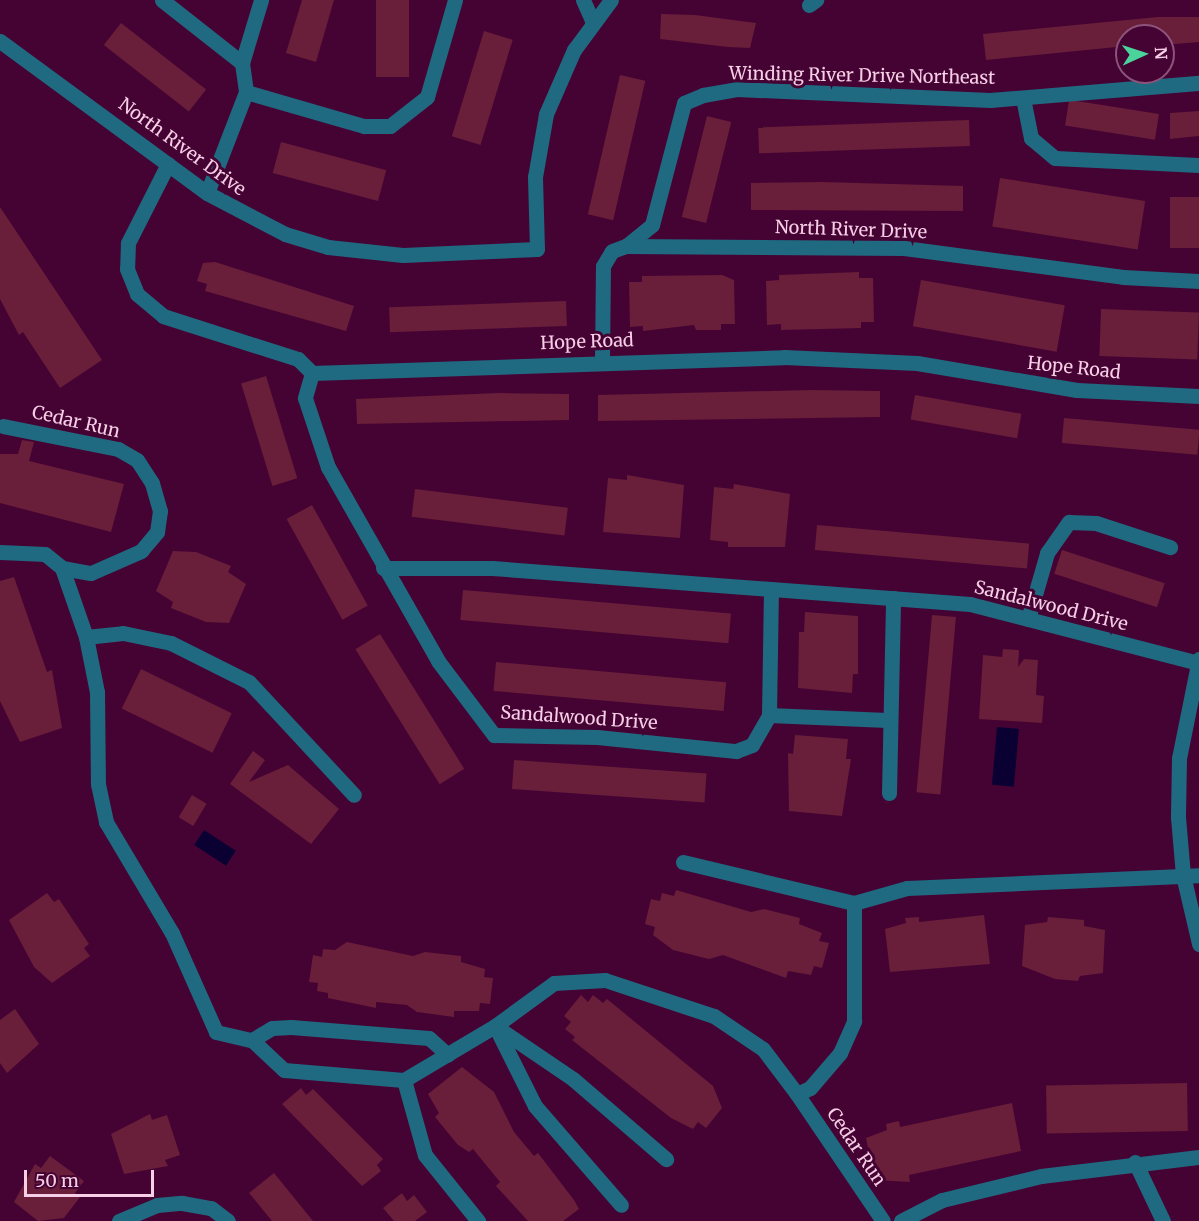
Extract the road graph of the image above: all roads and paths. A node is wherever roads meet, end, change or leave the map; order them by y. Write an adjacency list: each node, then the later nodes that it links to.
1 (162, 0): 8 (street)
2 (261, 0): 8 (street)
3 (455, 0): 10 (street)
4 (583, 0): 6 (street)
5 (611, 0): 6 (street)
6 (593, 22): 14 (street, North River Drive)
7 (0, 41): 12 (street, North River Drive)
8 (242, 63): 10 (street)
9 (1199, 83): 11 (street, Winding River Drive Northeast)
10 (246, 92): 14 (street)
11 (1023, 98): 13 (street); 15 (street, Winding River Drive Northeast)
12 (168, 164): 14 (street, North River Drive); 18 (street)
13 (1199, 165)
14 (207, 193)
15 (626, 246): 16 (street, North River Drive); 17 (street)
16 (1199, 281)
17 (602, 360): 18 (street, Hope Road); 19 (street, Hope Road)
18 (312, 373): 24 (street, Sandalwood Drive)
19 (1199, 396)
20 (3, 426): 23 (street, Cedar Run)
21 (1170, 547): 27 (street)
22 (0, 552): 23 (street, Cedar Run)
23 (62, 568): 28 (street)
24 (383, 568): 25 (street, Sandalwood Drive); 30 (street, Sandalwood Drive)
25 (771, 589): 26 (street, Sandalwood Drive); 30 (street, Sandalwood Drive)
26 (893, 598): 27 (street, Sandalwood Drive); 31 (street)
27 (1029, 619): 29 (street, Sandalwood Drive)
28 (86, 637): 33 (street); 39 (street)
29 (1198, 661): 35 (street)
30 (769, 715): 31 (street)
31 (887, 720): 32 (street)
32 (889, 793)
33 (354, 795)
34 (683, 862): 36 (street)
35 (1191, 875): 36 (street); 37 (street)
36 (854, 903): 42 (street)
37 (1199, 944)
38 (495, 1026): 40 (street, Cedar Run); 42 (street, Cedar Run); 44 (street); 46 (street)
39 (252, 1040): 40 (street); 41 (street)
40 (448, 1055): 41 (street, Cedar Run)
41 (404, 1080): 49 (street)
42 (796, 1095): 50 (street, Cedar Run)
43 (1199, 1157): 45 (street)
44 (666, 1160)
45 (1135, 1162): 51 (street); 52 (street)
46 (621, 1205)
47 (119, 1221): 48 (street)
48 (228, 1221)
49 (478, 1221)
50 (883, 1221)
51 (901, 1221)
52 (1163, 1221)

